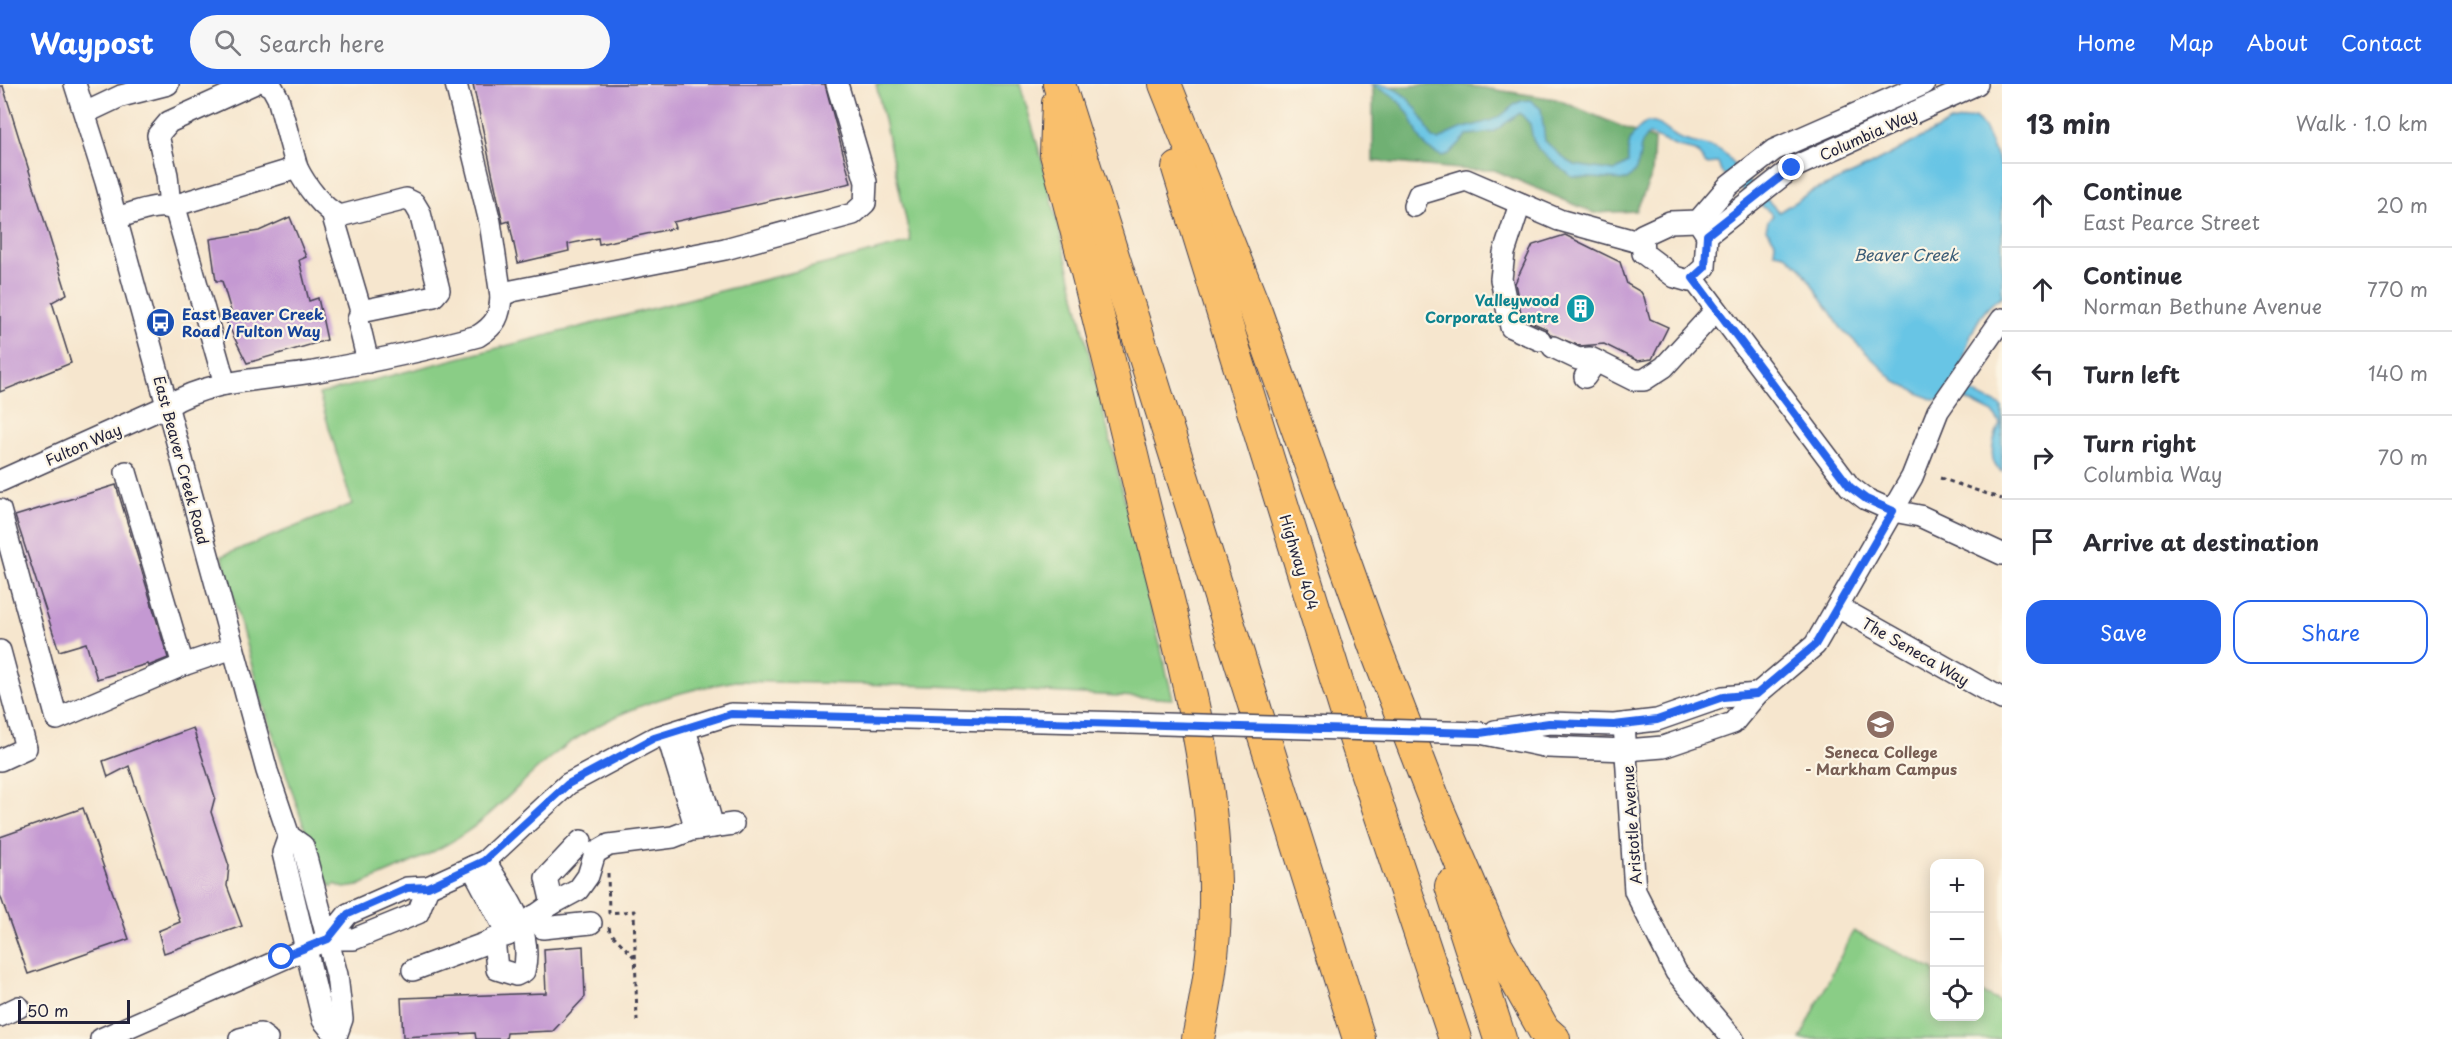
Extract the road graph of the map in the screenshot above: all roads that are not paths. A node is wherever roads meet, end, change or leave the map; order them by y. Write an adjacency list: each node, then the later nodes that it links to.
1 (75, 84): 12 (street, East Beaver Creek Road)
2 (168, 84): 12 (street)
3 (253, 84): 16 (street)
4 (267, 84): 13 (street)
5 (456, 84): 22 (street)
6 (837, 84): 22 (street)
7 (1059, 84): 60 (highway); 61 (highway)
8 (1152, 84): 62 (highway, Highway 404)
9 (1165, 84): 36 (highway)
10 (1924, 84): 19 (street, Columbia Way)
11 (1977, 84): 19 (street, Columbia Way)
12 (85, 113): 18 (street, East Beaver Creek Road)
13 (297, 168): 16 (street); 17 (street)
14 (1520, 204): 15 (street); 20 (street); 23 (street)
15 (1414, 206)
16 (170, 207): 18 (street); 28 (street)
17 (332, 213): 24 (street); 24 (street)
18 (116, 218): 29 (street, East Beaver Creek Road)
19 (1702, 228): 20 (street); 21 (street)
20 (1642, 243): 21 (street)
21 (1693, 278): 23 (street)
22 (501, 296): 27 (street, Fulton Way)
23 (1716, 310): 33 (street)
24 (362, 311): 27 (street)
25 (2002, 319): 26 (street)
26 (1994, 340): 33 (street)
27 (368, 362): 28 (street, Fulton Way)
28 (225, 384): 29 (street, Fulton Way)
29 (167, 405): 31 (street, Fulton Way); 37 (street, East Beaver Creek Road)
30 (126, 472): 39 (street)
31 (1, 479)
32 (0, 510): 39 (street)
33 (1893, 511): 34 (street); 35 (street)
34 (2002, 554)
35 (1838, 607): 40 (street); 41 (street, The Seneca Way)
36 (1376, 647): 63 (highway); 64 (highway)
37 (233, 648): 39 (street); 47 (street, East Beaver Creek Road)
38 (0, 651): 46 (street)
39 (183, 665)
40 (1757, 694): 42 (street); 45 (street)
41 (2000, 697)
42 (1624, 724): 44 (street); 45 (street, Aristotle Avenue)
43 (676, 731): 44 (street, bridge); 49 (street); 50 (street)
44 (1480, 733): 45 (street)
45 (1626, 750): 65 (street, Aristotle Avenue)
46 (0, 760)
47 (289, 836): 53 (street, East Beaver Creek Road); 54 (street, East Beaver Creek Road)
48 (581, 841): 50 (street)
49 (478, 864): 52 (street); 53 (street)
50 (552, 904): 52 (street)
51 (600, 918): 52 (street)
52 (514, 929): 55 (street)
53 (328, 939): 54 (street); 56 (street, East Beaver Creek Road)
54 (306, 947): 56 (street, East Beaver Creek Road); 57 (street)
55 (413, 970)
56 (336, 1037)
57 (101, 1039)
58 (240, 1039): 59 (street)
59 (267, 1039)
60 (1198, 1039)
61 (1359, 1039)
62 (1455, 1039)
63 (1500, 1039)
64 (1554, 1039)
65 (1733, 1039)

